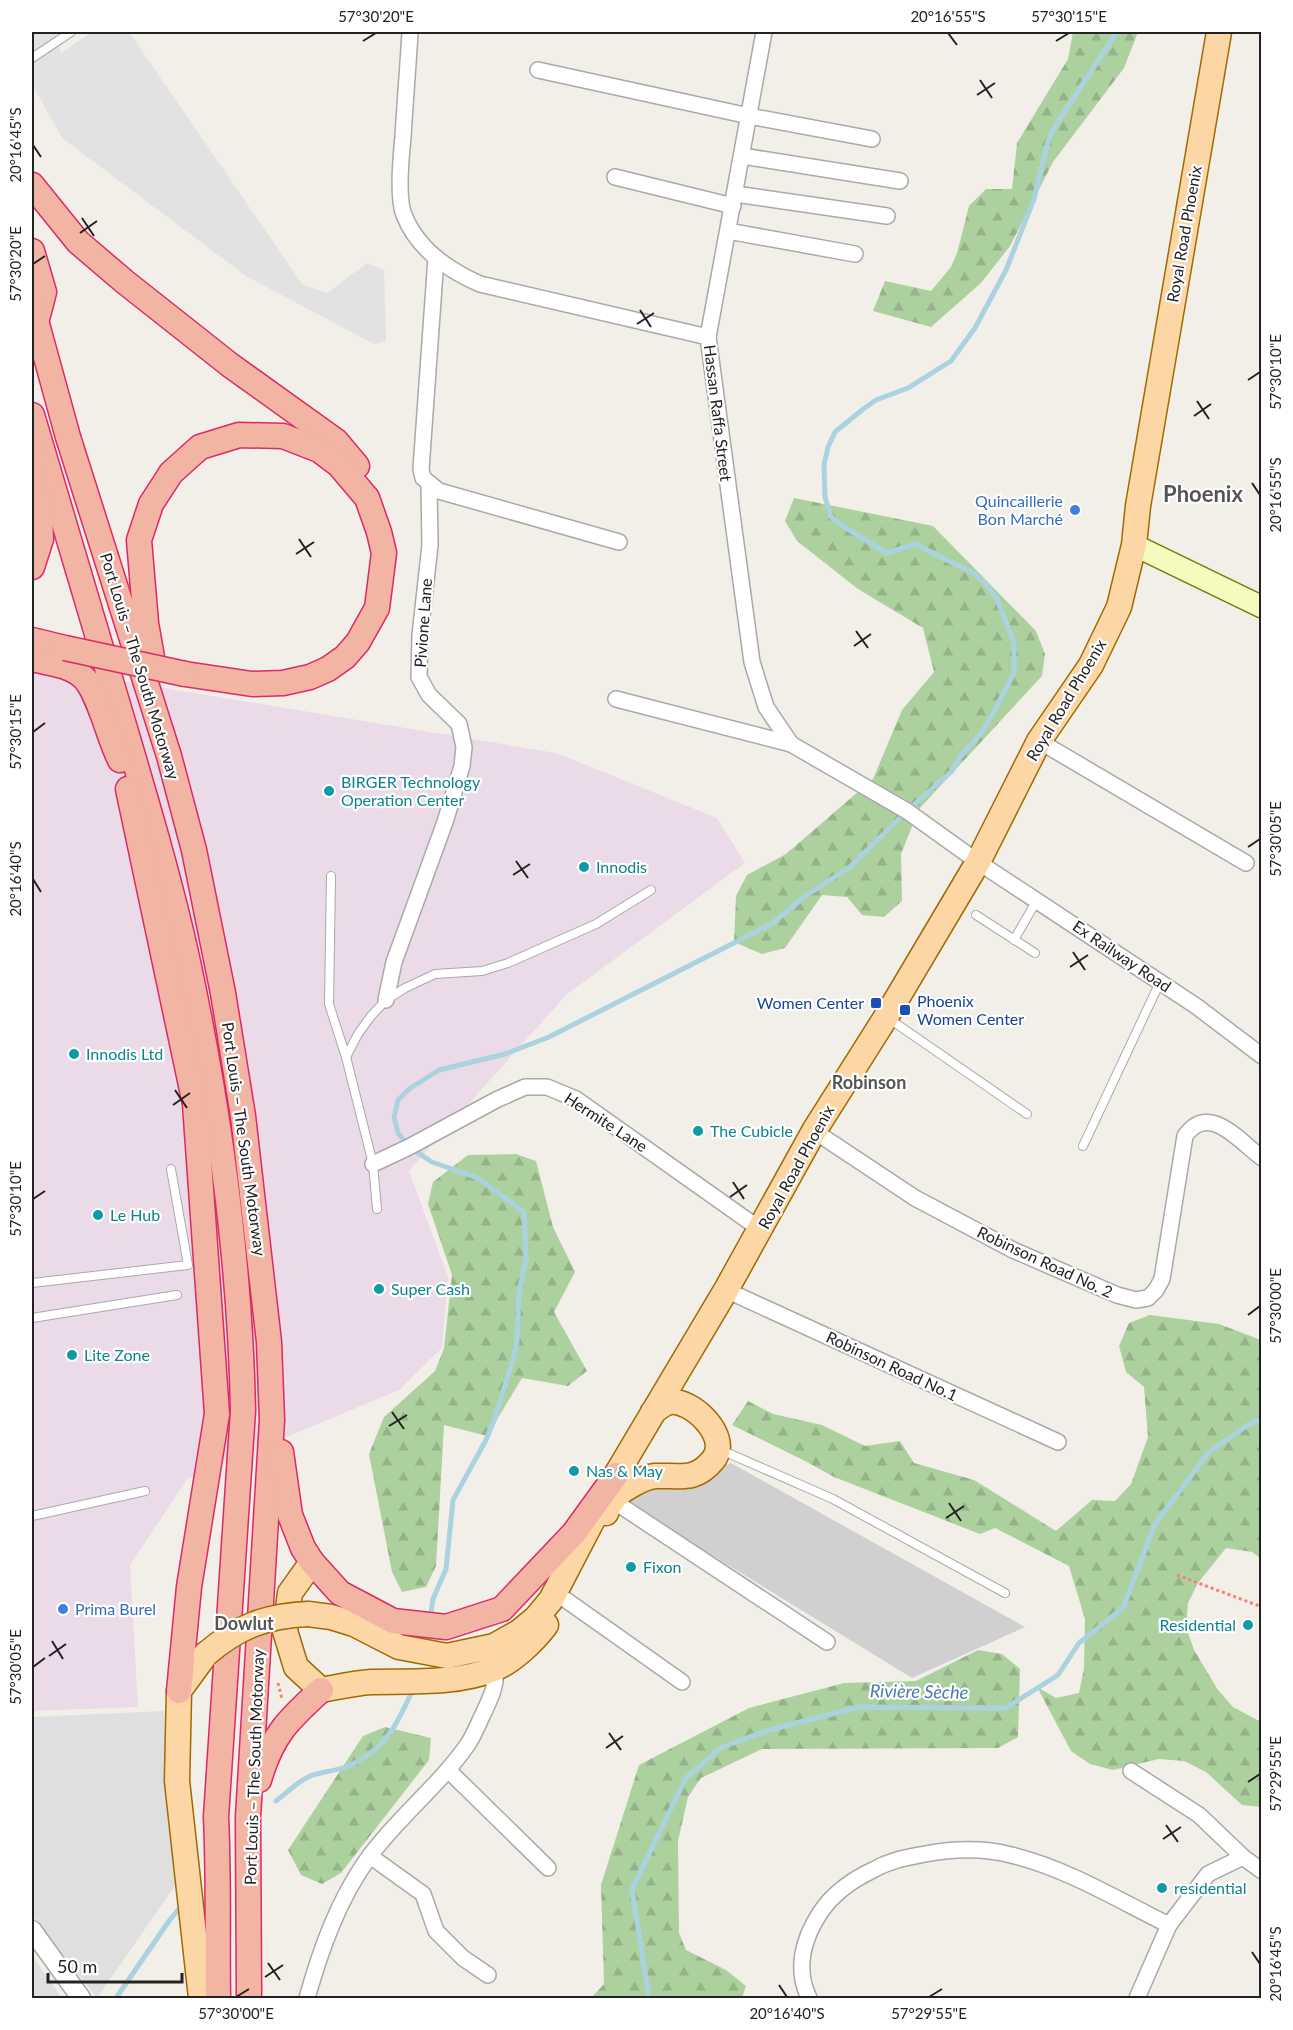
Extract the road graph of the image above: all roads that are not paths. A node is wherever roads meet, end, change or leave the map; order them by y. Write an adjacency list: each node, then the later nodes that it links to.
1 (71, 32): 5 (lane)
2 (410, 32): 18 (street, Hassan Raffa Street)
3 (765, 32): 7 (street)
4 (1219, 32): 25 (main road, Royal Road Phoenix)
5 (32, 58)
6 (538, 70): 7 (street)
7 (749, 116): 8 (street); 9 (street)
8 (872, 139)
9 (742, 156): 11 (street); 13 (street)
10 (615, 177): 13 (street)
11 (900, 181)
12 (32, 185): 30 (highway)
13 (734, 200): 14 (street); 15 (street)
14 (887, 216)
15 (728, 231): 17 (street); 20 (street)
16 (32, 251): 19 (highway)
17 (855, 254)
18 (436, 258): 20 (street, Hassan Raffa Street); 23 (street, Pivione Lane)
19 (34, 314): 34 (highway, Port Louis – The South Motorway)
20 (708, 337): 33 (street, Hassan Raffa Street)
21 (32, 415): 22 (highway, Port Louis – The South Motorway)
22 (40, 442): 26 (highway); 36 (highway, Port Louis – The South Motorway)
23 (429, 485): 24 (street); 46 (street, Pivione Lane)
24 (619, 542)
25 (1134, 545): 27 (main road); 32 (main road, Royal Road Phoenix)
26 (32, 567)
27 (1262, 607)
28 (32, 640): 30 (highway, bridge)
29 (32, 659): 35 (highway)
30 (185, 674): 34 (highway)
31 (616, 699): 33 (street)
32 (1039, 741): 37 (main road, Royal Road Phoenix); 38 (street)
33 (791, 744): 37 (street, Hassan Raffa Street)
34 (169, 756): 64 (highway, Port Louis – The South Motorway)
35 (123, 767): 36 (highway); 51 (highway)
36 (156, 832): 48 (highway, Port Louis – The South Motorway)
37 (978, 862): 41 (street, Ex Railway Road); 47 (main road, Royal Road Phoenix)
38 (1246, 863)
39 (330, 876): 50 (lane)
40 (651, 890): 46 (lane)
41 (1037, 900): 43 (lane); 45 (street, Ex Railway Road)
42 (976, 915): 43 (lane)
43 (1014, 940): 44 (lane)
44 (1035, 953)
45 (1160, 982): 49 (street, Ex Railway Road); 54 (lane)
46 (386, 1000): 50 (lane)
47 (886, 1017): 52 (lane); 53 (main road, Royal Road Phoenix)
48 (202, 1041): 51 (highway); 94 (highway, Port Louis – The South Motorway)
49 (1262, 1056)
50 (346, 1057): 56 (lane)
51 (195, 1104): 81 (highway)
52 (1027, 1114)
53 (814, 1131): 55 (street, Robinson Road No. 2); 59 (main road, Royal Road Phoenix)
54 (1083, 1146)
55 (1262, 1158)
56 (373, 1164): 58 (lane); 59 (street, Hermite Lane)
57 (171, 1169): 60 (lane)
58 (377, 1209)
59 (761, 1230): 61 (main road, Royal Road Phoenix)
60 (32, 1283)
61 (726, 1290): 65 (main road, Royal Road Phoenix); 68 (street, Robinson Road No.1)
62 (177, 1295): 63 (lane)
63 (32, 1318)
64 (269, 1342): 74 (highway); 84 (highway, Port Louis – The South Motorway)
65 (684, 1360): 66 (main road); 67 (main road, Royal Road Phoenix)
66 (689, 1408): 67 (main road); 69 (main road)
67 (653, 1412): 70 (main road, Royal Road Phoenix)
68 (1058, 1442)
69 (719, 1449): 72 (main road); 75 (lane)
70 (616, 1475): 74 (highway); 81 (main road, Royal Road Phoenix, bridge)
71 (145, 1491): 73 (lane)
72 (612, 1500): 76 (main road); 77 (street)
73 (32, 1516)
74 (312, 1562): 80 (main road)
75 (1005, 1593)
76 (566, 1600): 78 (main road); 79 (street)
77 (827, 1642)
78 (495, 1669): 80 (main road); 82 (street)
79 (682, 1682)
80 (321, 1690): 84 (highway)
81 (180, 1691): 93 (main road)
82 (448, 1770): 85 (street); 87 (street)
83 (1131, 1771): 86 (street)
84 (248, 1817): 95 (highway, Port Louis – The South Motorway)
85 (370, 1856): 91 (street); 96 (street)
86 (1243, 1857): 88 (street); 89 (street)
87 (548, 1868)
88 (1262, 1870)
89 (1169, 1925): 97 (street); 98 (street)
90 (32, 1930): 92 (street)
91 (488, 1975)
92 (81, 1998)
93 (201, 1998)
94 (219, 1998)
95 (249, 1998)
96 (307, 1998)
97 (809, 1998)
98 (1137, 1998)

